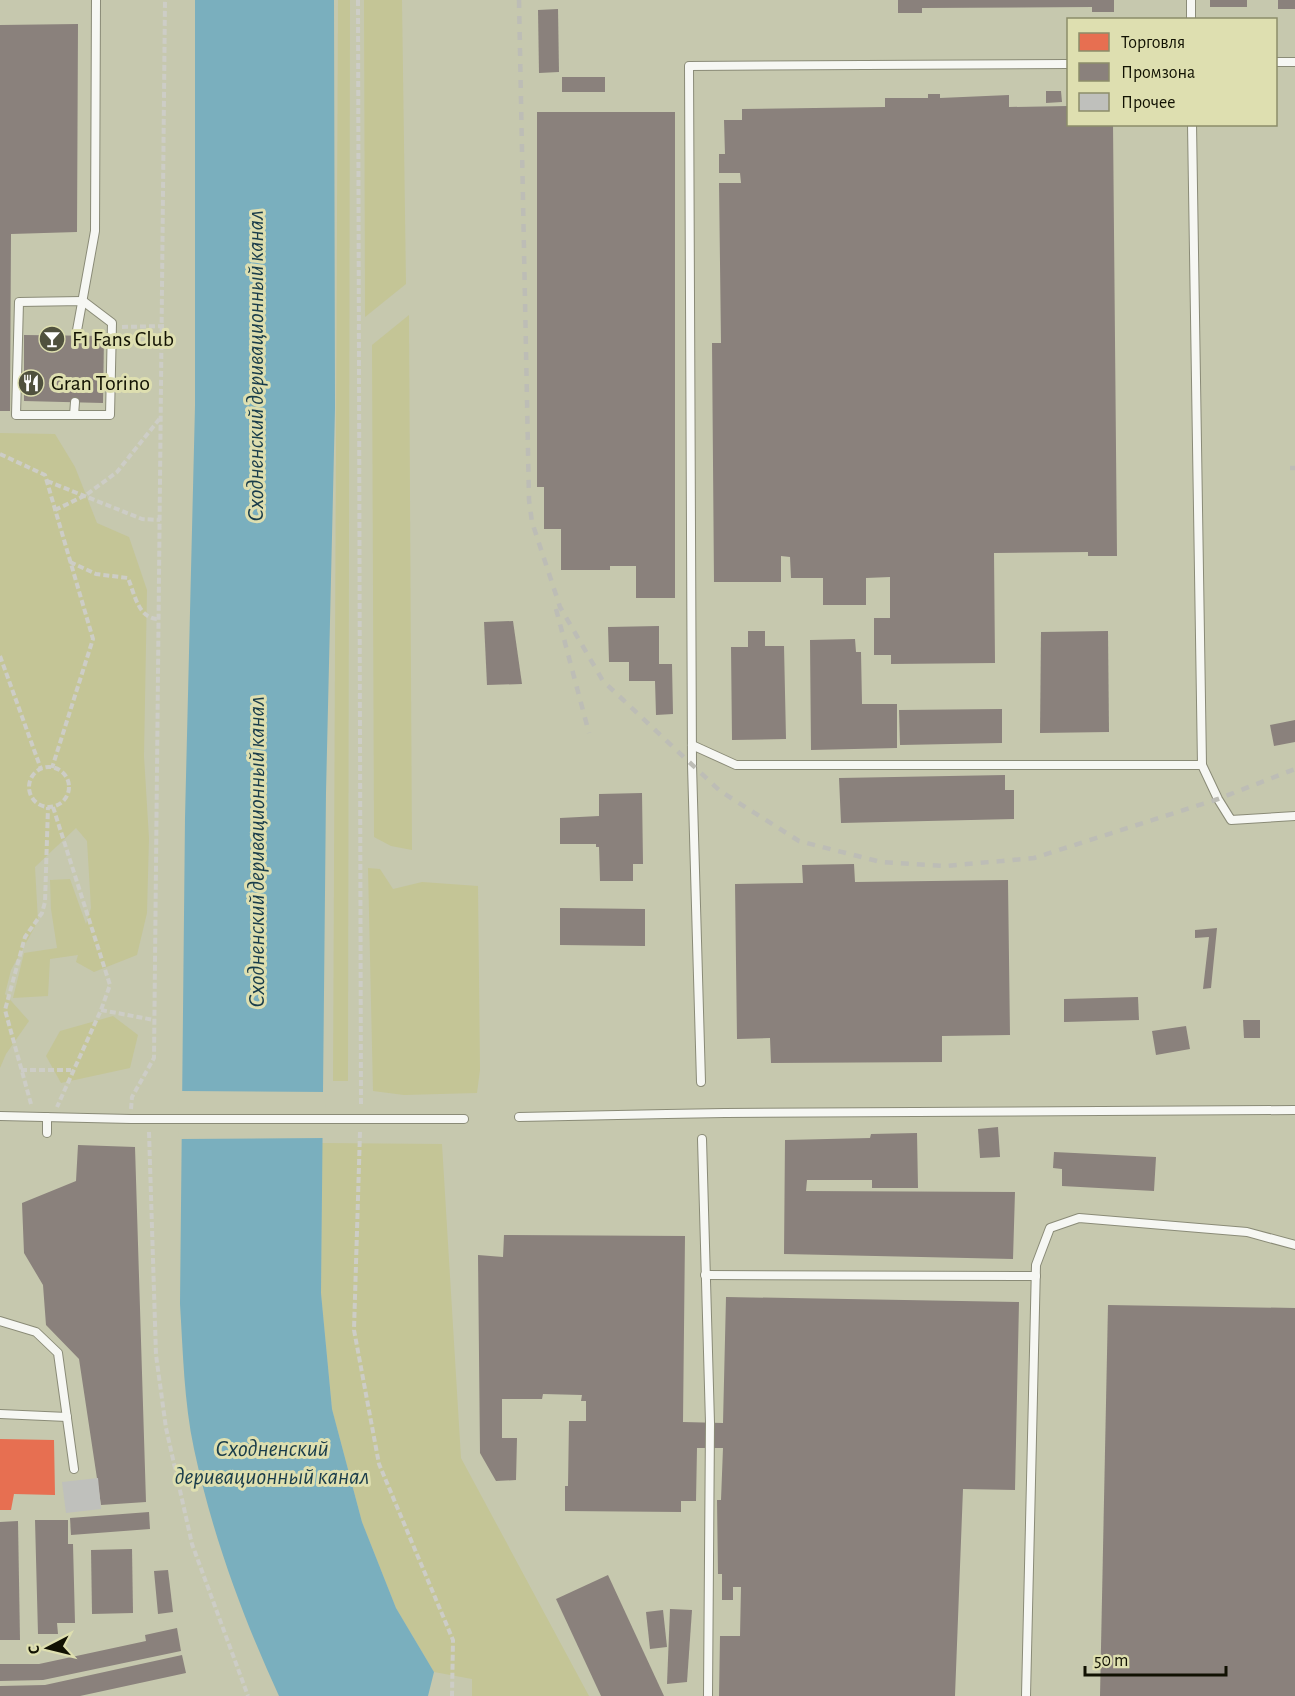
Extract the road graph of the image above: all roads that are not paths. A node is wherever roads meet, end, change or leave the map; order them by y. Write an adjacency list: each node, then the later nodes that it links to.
1 (96, 0): 8 (lane)
2 (1191, 0): 3 (lane)
3 (1191, 18)
4 (1277, 62): 5 (lane)
5 (1295, 62)
6 (1067, 64): 12 (lane)
7 (1192, 126): 13 (lane)
8 (83, 301): 9 (lane); 11 (lane); 11 (lane)
9 (76, 336)
10 (75, 402): 11 (lane)
11 (74, 415)
12 (692, 745): 13 (lane); 15 (lane)
13 (1202, 765): 14 (lane)
14 (1295, 816)
15 (701, 1082)
16 (1295, 1110): 19 (lane, bridge)
17 (0, 1116): 18 (lane)
18 (50, 1117): 20 (lane); 21 (lane)
19 (519, 1117)
20 (464, 1119)
21 (47, 1133)
22 (702, 1139): 24 (lane)
23 (1295, 1245): 25 (lane)
24 (705, 1275): 25 (lane); 30 (lane)
25 (1036, 1276): 31 (lane)
26 (0, 1322): 28 (lane)
27 (0, 1414): 28 (lane)
28 (67, 1417): 29 (lane)
29 (74, 1469)
30 (708, 1696)
31 (1026, 1696)

